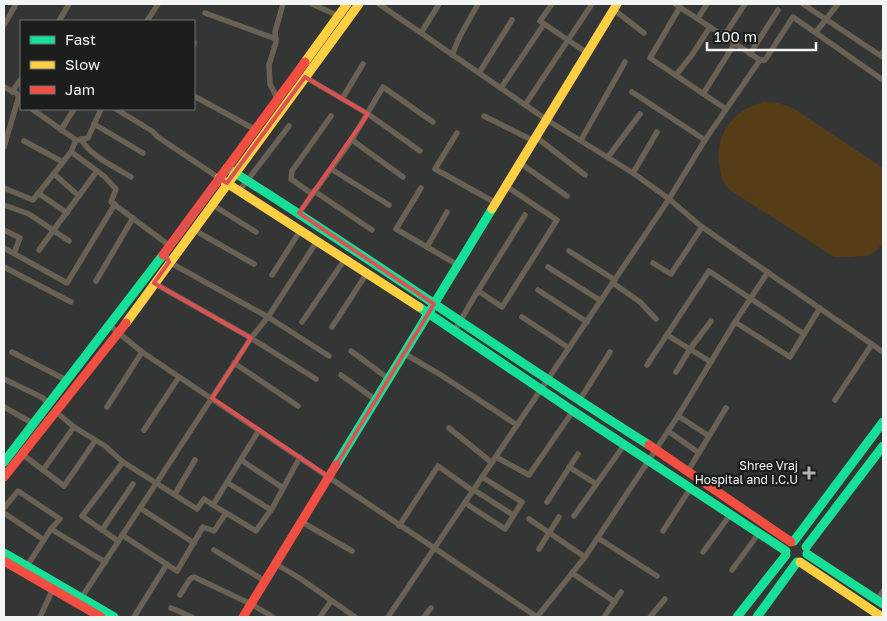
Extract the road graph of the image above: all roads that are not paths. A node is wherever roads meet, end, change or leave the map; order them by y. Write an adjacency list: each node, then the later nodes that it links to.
1 (16, 4): 28 (street)
2 (69, 4): 24 (street)
3 (158, 4): 25 (street)
4 (283, 4): 34 (street)
5 (312, 4): 21 (street)
6 (347, 4): 21 (street)
7 (359, 4): 46 (street)
8 (379, 4): 31 (street)
9 (439, 4): 31 (street)
10 (478, 4): 39 (street)
11 (552, 4): 27 (street)
12 (592, 4): 35 (street)
13 (707, 4): 22 (street)
14 (745, 4): 33 (street)
15 (803, 4): 23 (street)
16 (838, 4): 23 (street)
17 (678, 5): 22 (street); 45 (street)
18 (615, 7): 32 (street); 38 (street)
19 (778, 10): 40 (street)
20 (205, 13): 34 (street)
21 (339, 16): 57 (street)
22 (698, 18): 29 (street)
23 (827, 19): 30 (street); 37 (street)
24 (62, 20)
25 (148, 20)
26 (512, 20): 44 (street)
27 (544, 24): 35 (street); 50 (street)
28 (4, 25)
29 (710, 27): 33 (street); 45 (street)
30 (816, 32): 41 (street); 48 (street)
31 (421, 33): 39 (street)
32 (644, 33)
33 (724, 36): 36 (street)
34 (276, 39): 57 (street)
35 (567, 40): 38 (street); 58 (street)
36 (735, 43): 40 (street); 53 (street)
37 (883, 52)
38 (587, 53): 68 (street)
39 (452, 54): 44 (street)
40 (750, 54): 41 (street)
41 (760, 60): 59 (street)
42 (624, 62): 80 (street)
43 (363, 64): 56 (street)
44 (479, 73): 50 (street)
45 (676, 75): 53 (street)
46 (305, 77): 56 (street); 91 (street)
47 (20, 80): 51 (street)
48 (883, 80)
49 (4, 87): 51 (street)
50 (501, 88): 58 (street)
51 (12, 92): 55 (street)
52 (632, 92): 81 (street)
53 (703, 94): 59 (street)
54 (195, 97): 74 (street)
55 (20, 98): 72 (street)
56 (342, 99): 64 (street)
57 (278, 100): 74 (street)
58 (525, 105): 68 (street)
59 (726, 109): 81 (street)
60 (33, 110): 73 (street)
61 (73, 110): 73 (street)
62 (100, 110): 70 (street)
63 (118, 110): 98 (street)
64 (368, 114): 69 (street); 79 (street); 84 (street)
65 (640, 114): 87 (street)
66 (331, 116): 104 (street)
67 (484, 116): 77 (street)
68 (547, 120): 77 (street); 80 (street)
69 (433, 122)
70 (94, 124): 78 (street); 86 (street)
71 (289, 126): 99 (street)
72 (7, 128): 83 (street)
73 (61, 130): 78 (street)
74 (256, 130): 91 (street)
75 (657, 132): 93 (street)
76 (457, 133): 109 (street)
77 (535, 139): 89 (street); 95 (street)
78 (79, 140): 85 (street); 96 (street)
79 (352, 140): 90 (street); 97 (street)
80 (581, 140): 87 (street)
81 (705, 140): 108 (street)
82 (24, 142): 88 (street)
83 (4, 147)
84 (420, 151)
85 (71, 152): 88 (street); 92 (street)
86 (143, 153)
87 (608, 158): 93 (street)
88 (63, 162): 94 (street)
89 (520, 163): 100 (street); 107 (street)
90 (331, 169): 104 (street); 113 (street)
91 (230, 170): 98 (street); 99 (street)
92 (97, 171): 106 (street); 110 (street)
93 (633, 173): 108 (street)
94 (54, 174): 105 (street); 106 (street)
95 (586, 175)
96 (130, 177)
97 (403, 177)
98 (223, 180): 103 (street); 111 (street); 130 (street)
99 (248, 180): 103 (street); 116 (street)
100 (506, 186): 109 (street); 148 (street)
101 (4, 188): 105 (street)
102 (420, 188): 128 (street)
103 (240, 190): 123 (street)
104 (313, 192): 116 (street); 124 (street)
105 (38, 193): 115 (street)
106 (79, 196): 115 (street)
107 (567, 196)
108 (669, 199): 119 (street); 145 (street)
109 (496, 203): 138 (street)
110 (114, 204): 118 (street); 133 (street)
111 (211, 204): 122 (street); 125 (street)
112 (4, 205): 121 (street)
113 (389, 205)
114 (447, 212): 128 (street)
115 (67, 213): 121 (street)
116 (299, 213): 152 (street)
117 (525, 215): 148 (street)
118 (133, 218): 130 (street); 144 (street)
119 (702, 226): 136 (street); 141 (street)
120 (4, 230): 133 (street)
121 (54, 230): 126 (street); 131 (street)
122 (194, 230): 135 (street); 137 (street)
123 (300, 230): 127 (street); 143 (street)
124 (372, 230)
125 (256, 232)
126 (69, 241)
127 (317, 241): 134 (street); 155 (street)
128 (427, 247): 138 (street)
129 (4, 248): 133 (street)
130 (167, 249): 135 (street); 163 (street)
131 (39, 250)
132 (569, 251): 145 (street)
133 (14, 253)
134 (345, 259): 142 (street); 160 (street)
135 (169, 262): 146 (street); 155 (street)
136 (653, 263)
137 (254, 264)
138 (458, 265): 152 (street)
139 (4, 267): 151 (street)
140 (548, 267): 150 (street)
141 (768, 272): 149 (street); 153 (street)
142 (367, 274): 154 (street); 164 (street)
143 (272, 275)
144 (96, 281)
145 (614, 282): 150 (street); 157 (street)
146 (154, 283): 166 (street); 169 (street)
147 (538, 290): 161 (street)
148 (476, 294): 158 (street)
149 (750, 299): 162 (street); 167 (street); 168 (street)
150 (601, 301): 161 (street)
151 (71, 302)
152 (434, 304): 154 (street); 158 (street)
153 (820, 308): 167 (street); 170 (street)
154 (428, 313): 165 (street); 178 (street)
155 (268, 317): 169 (street); 179 (street)
156 (522, 317): 171 (street)
157 (656, 319)
158 (460, 321): 165 (street); 190 (street)
159 (710, 321): 172 (street)
160 (302, 322)
161 (587, 322): 171 (street)
162 (735, 322): 167 (street); 180 (street)
163 (109, 325): 166 (street); 189 (street)
164 (332, 327)
165 (456, 330): 191 (street)
166 (118, 334): 175 (street); 202 (street)
167 (804, 334)
168 (667, 335): 172 (street); 182 (street)
169 (250, 338): 181 (street); 187 (street)
170 (872, 344): 177 (street); 194 (street)
171 (569, 348): 190 (street)
172 (690, 349): 180 (street); 183 (street)
173 (351, 351): 188 (street)
174 (12, 352): 189 (street)
175 (142, 352): 185 (street); 199 (street)
176 (610, 352): 195 (street)
177 (883, 352)
178 (405, 354): 188 (street); 206 (street)
179 (329, 356)
180 (711, 362): 203 (street)
181 (234, 363): 192 (street); 197 (street)
182 (647, 365)
183 (676, 372)
184 (341, 375): 193 (street)
185 (179, 377): 192 (street); 209 (street)
186 (4, 379): 196 (street)
187 (316, 379)
188 (390, 379): 193 (street)
189 (66, 380): 196 (street)
190 (548, 380): 191 (street); 195 (street)
191 (541, 389): 201 (street); 206 (street)
192 (212, 398): 210 (street); 234 (street)
193 (376, 400): 232 (street)
194 (835, 400)
195 (579, 401): 216 (street)
196 (49, 404): 205 (street)
197 (298, 406)
198 (4, 407): 205 (street)
199 (106, 407)
200 (726, 408): 212 (street)
201 (573, 411): 214 (street); 221 (street)
202 (56, 412): 207 (street); 218 (street)
203 (678, 416): 211 (street); 212 (street)
204 (883, 422): 266 (street)
205 (34, 424): 225 (street)
206 (518, 425): 221 (street)
207 (74, 427): 213 (street); 229 (street)
208 (449, 428): 227 (street)
209 (144, 430)
210 (259, 430): 220 (street); 223 (street)
211 (668, 431): 216 (street); 217 (street)
212 (709, 436): 217 (street)
213 (95, 441): 226 (street); 229 (street)
214 (624, 445): 224 (street); 237 (street)
215 (883, 446): 272 (street)
216 (656, 449): 224 (street); 230 (street)
217 (699, 452): 230 (street)
218 (22, 454): 229 (street); 231 (street)
219 (578, 454): 228 (street)
220 (300, 457): 232 (street); 238 (street)
221 (496, 457): 227 (street)
222 (195, 460): 241 (street)
223 (242, 460): 235 (street); 238 (street)
224 (649, 460): 239 (street); 263 (street)
225 (4, 462)
226 (123, 462): 234 (street); 258 (street)
227 (491, 462): 233 (street)
228 (569, 467): 237 (street); 242 (street)
229 (43, 470)
230 (688, 471): 266 (street)
231 (4, 476)
232 (329, 477): 255 (street); 256 (street)
233 (482, 477): 240 (street); 250 (street)
234 (157, 482): 241 (street); 246 (street)
235 (228, 483): 244 (street); 247 (street)
236 (133, 484): 258 (street)
237 (596, 484): 252 (street)
238 (283, 488): 247 (street)
239 (690, 489): 251 (street); 259 (street)
240 (474, 490): 243 (street); 250 (street); 256 (street)
241 (175, 494): 244 (street)
242 (547, 502)
243 (465, 503): 250 (street); 270 (street)
244 (214, 505): 248 (street)
245 (4, 508): 257 (street)
246 (140, 508): 262 (street); 267 (street)
247 (271, 510): 248 (street)
248 (226, 512): 267 (street)
249 (4, 513): 264 (street)
250 (513, 515)
251 (730, 515): 261 (street); 273 (street)
252 (574, 516)
253 (560, 517): 260 (street)
254 (529, 519): 260 (street)
255 (302, 522): 271 (street); 281 (street)
256 (399, 526): 270 (street)
257 (52, 529): 264 (street); 278 (street)
258 (102, 530): 265 (street)
259 (663, 531)
260 (550, 533): 268 (street); 276 (street)
261 (759, 534): 275 (street); 283 (street)
262 (122, 535): 265 (street); 280 (street)
263 (598, 538): 276 (street); 285 (street)
264 (44, 540): 282 (street)
265 (118, 541): 278 (street)
266 (793, 542): 272 (street); 275 (street)
267 (194, 544): 280 (street)
268 (539, 549)
269 (214, 550): 286 (street)
270 (434, 550): 284 (street); 308 (street)
271 (352, 551)
272 (806, 551): 279 (street); 295 (street)
273 (703, 552)
274 (4, 553): 282 (street)
275 (786, 553): 279 (street); 312 (street)
276 (585, 557): 284 (street)
277 (4, 561): 287 (street)
278 (105, 562): 292 (street)
279 (798, 562): 313 (street); 314 (street)
280 (167, 564): 302 (street)
281 (276, 564): 286 (street); 293 (street)
282 (27, 566): 292 (street)
283 (732, 570)
284 (572, 573): 294 (street)
285 (657, 576)
286 (266, 581): 296 (street)
287 (53, 589): 292 (street); 299 (street)
288 (883, 591): 295 (street)
289 (622, 592): 294 (street)
290 (180, 595): 296 (street)
291 (665, 599): 311 (street)
292 (80, 601): 300 (street); 301 (street)
293 (331, 601): 306 (street); 307 (street)
294 (615, 602): 310 (street)
295 (880, 602)
296 (251, 604): 304 (street); 305 (street)
297 (171, 608): 303 (street)
298 (431, 608): 309 (street)
299 (40, 617)
300 (101, 617)
301 (114, 617)
302 (134, 617)
303 (192, 617)
304 (243, 617)
305 (273, 617)
306 (320, 617)
307 (354, 617)
308 (388, 617)
309 (424, 617)
310 (604, 617)
311 (650, 617)
312 (737, 617)
313 (757, 617)
314 (882, 617)

